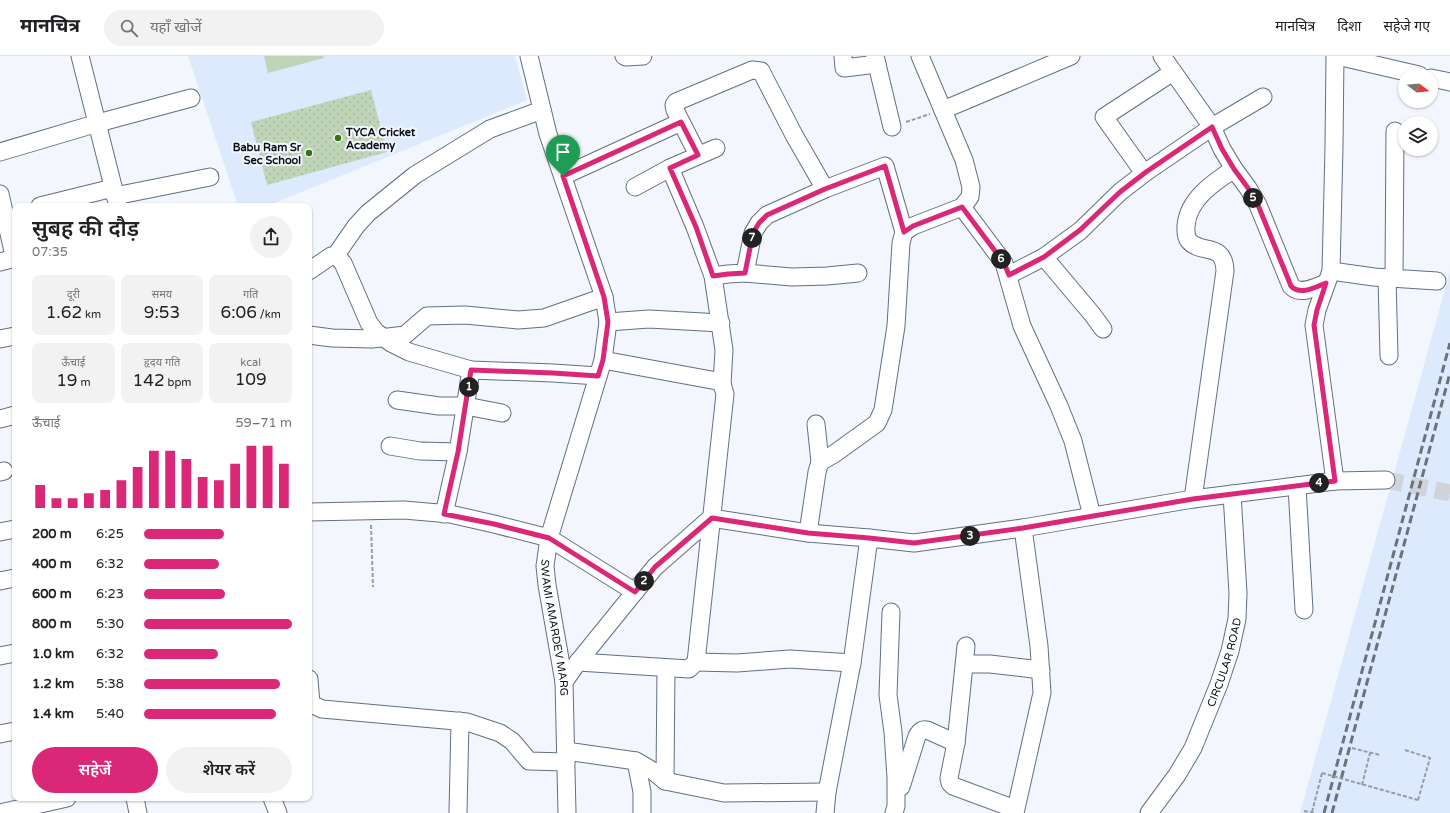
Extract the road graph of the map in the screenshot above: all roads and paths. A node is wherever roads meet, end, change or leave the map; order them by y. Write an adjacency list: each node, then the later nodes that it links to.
1 (80, 56): 22 (street)
2 (529, 56): 19 (street, SWAMI AMARDEV MARG)
3 (624, 56): 4 (street)
4 (643, 56)
5 (843, 56): 11 (street)
6 (920, 56): 20 (street)
7 (1039, 56): 10 (street)
8 (1162, 56): 14 (street)
9 (1336, 56): 13 (street); 52 (street)
10 (1066, 58): 20 (street)
11 (876, 60): 23 (street)
12 (757, 63): 21 (street); 35 (street)
13 (1398, 70)
14 (1173, 72): 24 (street); 31 (street)
15 (1438, 79): 16 (street)
16 (1450, 82)
17 (1263, 97): 24 (street)
18 (191, 98): 22 (street)
19 (542, 110): 32 (street, SWAMI AMARDEV MARG); 43 (street)
20 (943, 110): 23 (path); 39 (street)
21 (681, 122): 28 (street); 32 (street)
22 (98, 123): 27 (street); 37 (street)
23 (892, 127)
24 (1212, 127): 30 (street); 31 (street)
25 (1395, 131): 53 (street)
26 (716, 148): 28 (street)
27 (0, 152)
28 (698, 155): 29 (street)
29 (670, 168): 34 (street); 51 (street)
30 (1234, 169): 52 (street); 81 (street)
31 (1144, 173): 44 (street)
32 (563, 176): 55 (street, SWAMI AMARDEV MARG)
33 (210, 177): 37 (street)
34 (635, 187)
35 (825, 189): 41 (street); 48 (street)
36 (0, 194): 40 (street)
37 (115, 197): 38 (street)
38 (65, 203)
39 (962, 207): 41 (street); 50 (street)
40 (6, 214): 42 (street)
41 (904, 232): 76 (street)
42 (12, 244)
43 (336, 255): 47 (street); 61 (street)
44 (1044, 257): 50 (street); 58 (street)
45 (12, 260): 46 (street)
46 (0, 262)
47 (312, 269)
48 (745, 273): 49 (street); 51 (street)
49 (858, 273)
50 (1009, 275): 85 (street)
51 (713, 276): 57 (street)
52 (1328, 277): 53 (street); 78 (street)
53 (1390, 278): 54 (street); 63 (street)
54 (1437, 281)
55 (604, 297): 56 (street, SWAMI AMARDEV MARG); 61 (street)
56 (608, 322): 57 (street); 64 (street, SWAMI AMARDEV MARG)
57 (721, 323): 67 (street)
58 (1102, 329)
59 (312, 335): 61 (street)
60 (12, 337): 62 (street)
61 (384, 338): 65 (street)
62 (0, 340)
63 (1389, 356)
64 (603, 360): 66 (street, SWAMI AMARDEV MARG); 67 (street)
65 (471, 370): 66 (street); 69 (street)
66 (598, 376): 91 (street, SWAMI AMARDEV MARG)
67 (722, 384): 86 (street)
68 (397, 400): 69 (street)
69 (466, 406): 70 (street); 75 (street)
70 (502, 413)
71 (12, 416): 72 (street)
72 (0, 419)
73 (816, 424): 76 (street)
74 (390, 446): 75 (street)
75 (458, 452): 84 (street)
76 (820, 462): 90 (street)
77 (1386, 480): 78 (street)
78 (1335, 481): 79 (street)
79 (1297, 486): 80 (street); 97 (street)
80 (1232, 494): 81 (street); 137 (street, CIRCULAR ROAD)
81 (1193, 499): 85 (street)
82 (370, 511): 83 (street); 84 (street); 95 (path)
83 (312, 512)
84 (444, 514): 91 (street)
85 (1092, 516): 87 (street)
86 (712, 518): 90 (street); 96 (street); 103 (street)
87 (1023, 528): 92 (street); 107 (street)
88 (12, 530): 89 (street)
89 (0, 532)
90 (808, 533): 92 (street)
91 (549, 538): 96 (street); 108 (street, SWAMI AMARDEV MARG)
92 (869, 538): 104 (street)
93 (12, 579): 94 (street)
94 (0, 581)
95 (373, 587)
96 (635, 592): 102 (street)
97 (1304, 610)
98 (891, 612): 136 (street)
99 (966, 646): 105 (street)
100 (12, 654): 101 (street)
101 (0, 656)
102 (578, 662): 106 (street); 108 (street)
103 (696, 662): 104 (street); 106 (street)
104 (852, 663): 123 (street)
105 (965, 664): 107 (street); 113 (street)
106 (666, 669): 120 (street)
107 (1041, 670): 127 (street)
108 (564, 682): 118 (street, SWAMI AMARDEV MARG)
109 (315, 711): 110 (street)
110 (460, 721): 118 (street); 132 (street)
111 (12, 732): 112 (street)
112 (0, 734)
113 (956, 743): 122 (street); 127 (street)
114 (1352, 748): 116 (path)
115 (1405, 750): 121 (path, bridge)
116 (1370, 753): 117 (path); 121 (path)
117 (1380, 755)
118 (566, 756): 119 (street); 133 (street, SWAMI AMARDEV MARG)
119 (636, 761): 120 (street); 134 (street)
120 (665, 781): 123 (street)
121 (1362, 785): 138 (path, bridge)
122 (901, 787)
123 (827, 792): 135 (street)
124 (54, 801): 129 (street)
125 (136, 801): 130 (street)
126 (273, 801): 131 (street)
127 (1015, 811)
128 (1304, 811): 138 (path)
129 (0, 813)
130 (138, 813)
131 (278, 813)
132 (458, 813)
133 (567, 813)
134 (642, 813)
135 (825, 813)
136 (894, 813)
137 (1149, 813)
138 (1313, 813)

